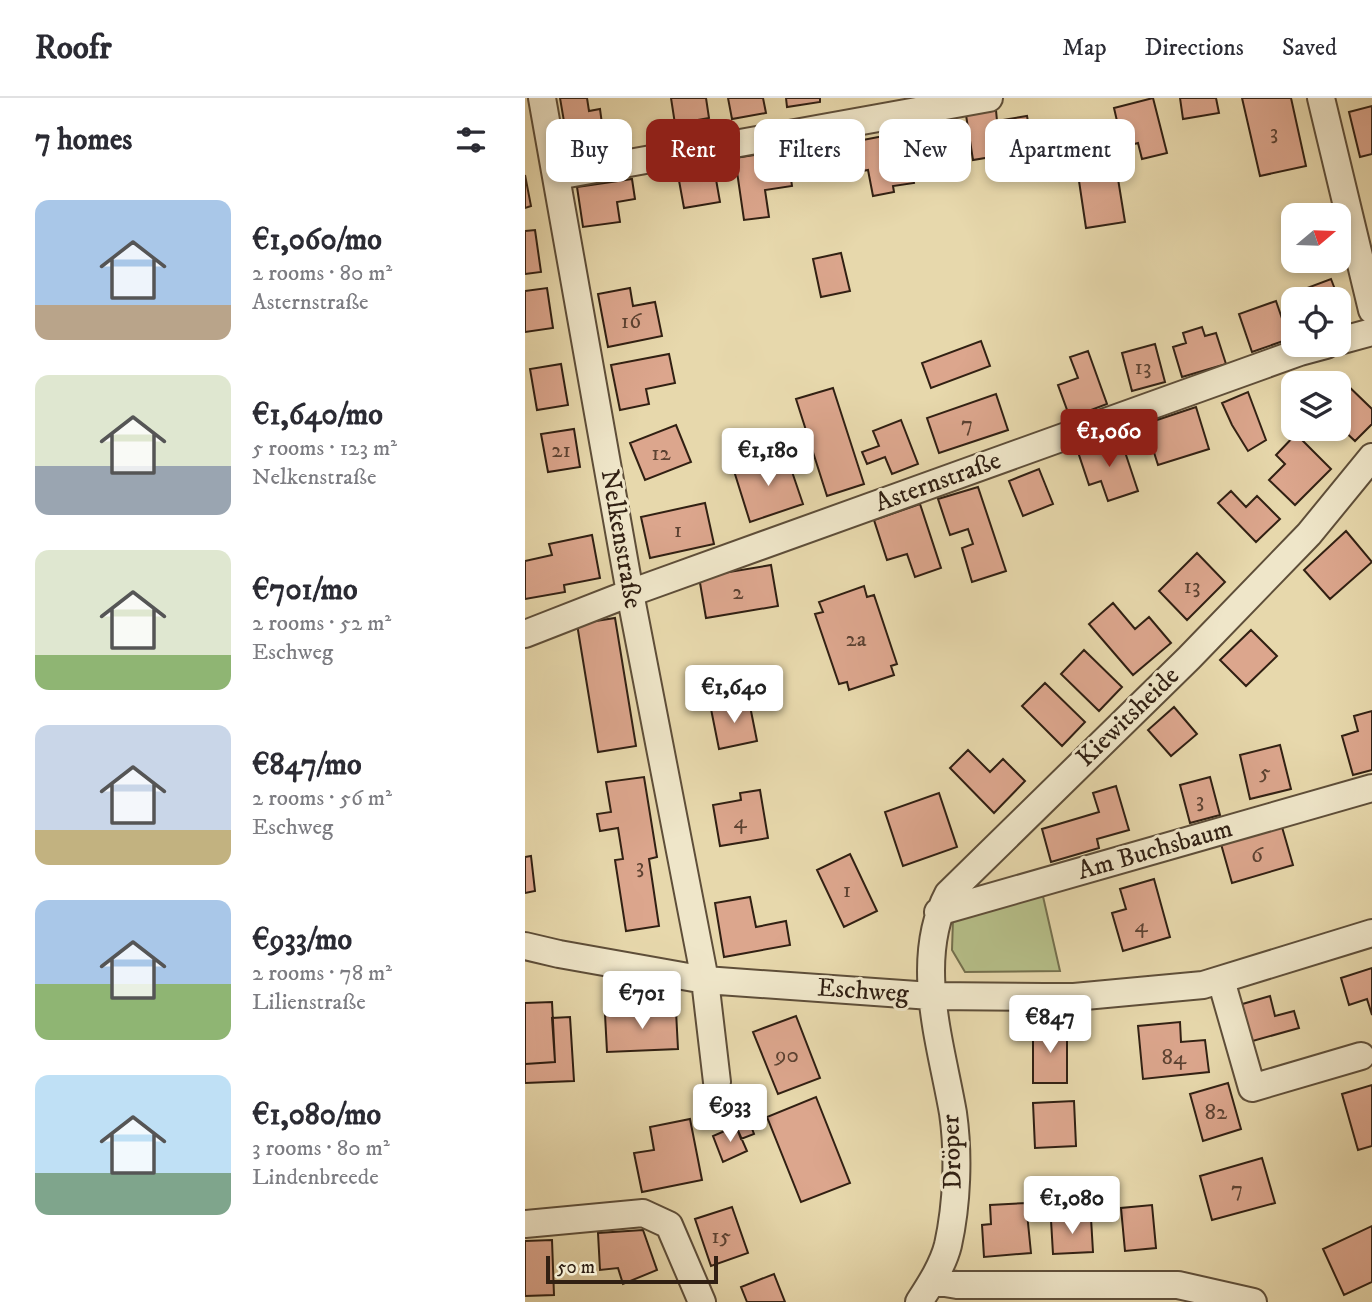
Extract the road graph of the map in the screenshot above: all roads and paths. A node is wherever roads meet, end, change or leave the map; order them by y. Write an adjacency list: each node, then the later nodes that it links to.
1 (542, 98): 4 (street, Nelkenstraße)
2 (989, 98): 5 (street)
3 (1321, 98): 7 (street)
4 (546, 119)
5 (632, 162)
6 (558, 182): 12 (street, Nelkenstraße)
7 (1372, 310)
8 (1372, 332): 9 (street)
9 (1351, 338)
10 (1286, 357): 12 (street, Asternstraße)
11 (1372, 457): 15 (street, Kiewitsheide)
12 (630, 593): 13 (street, Asternstraße); 18 (street, Nelkenstraße)
13 (525, 634)
14 (1372, 788): 15 (street, Am Buchsbaum)
15 (938, 912): 20 (street, Kiewitsheide)
16 (1372, 933): 19 (street, Eschweg)
17 (525, 946): 18 (street, Eschweg)
18 (705, 980): 20 (street, Eschweg); 22 (street, Nelkenstraße)
19 (1212, 982): 20 (street, Eschweg); 21 (street)
20 (931, 996): 24 (street, Dröper)
21 (1361, 1056)
22 (717, 1082)
23 (525, 1224): 25 (street)
24 (926, 1291): 26 (street)
25 (702, 1302)
26 (1253, 1302)

